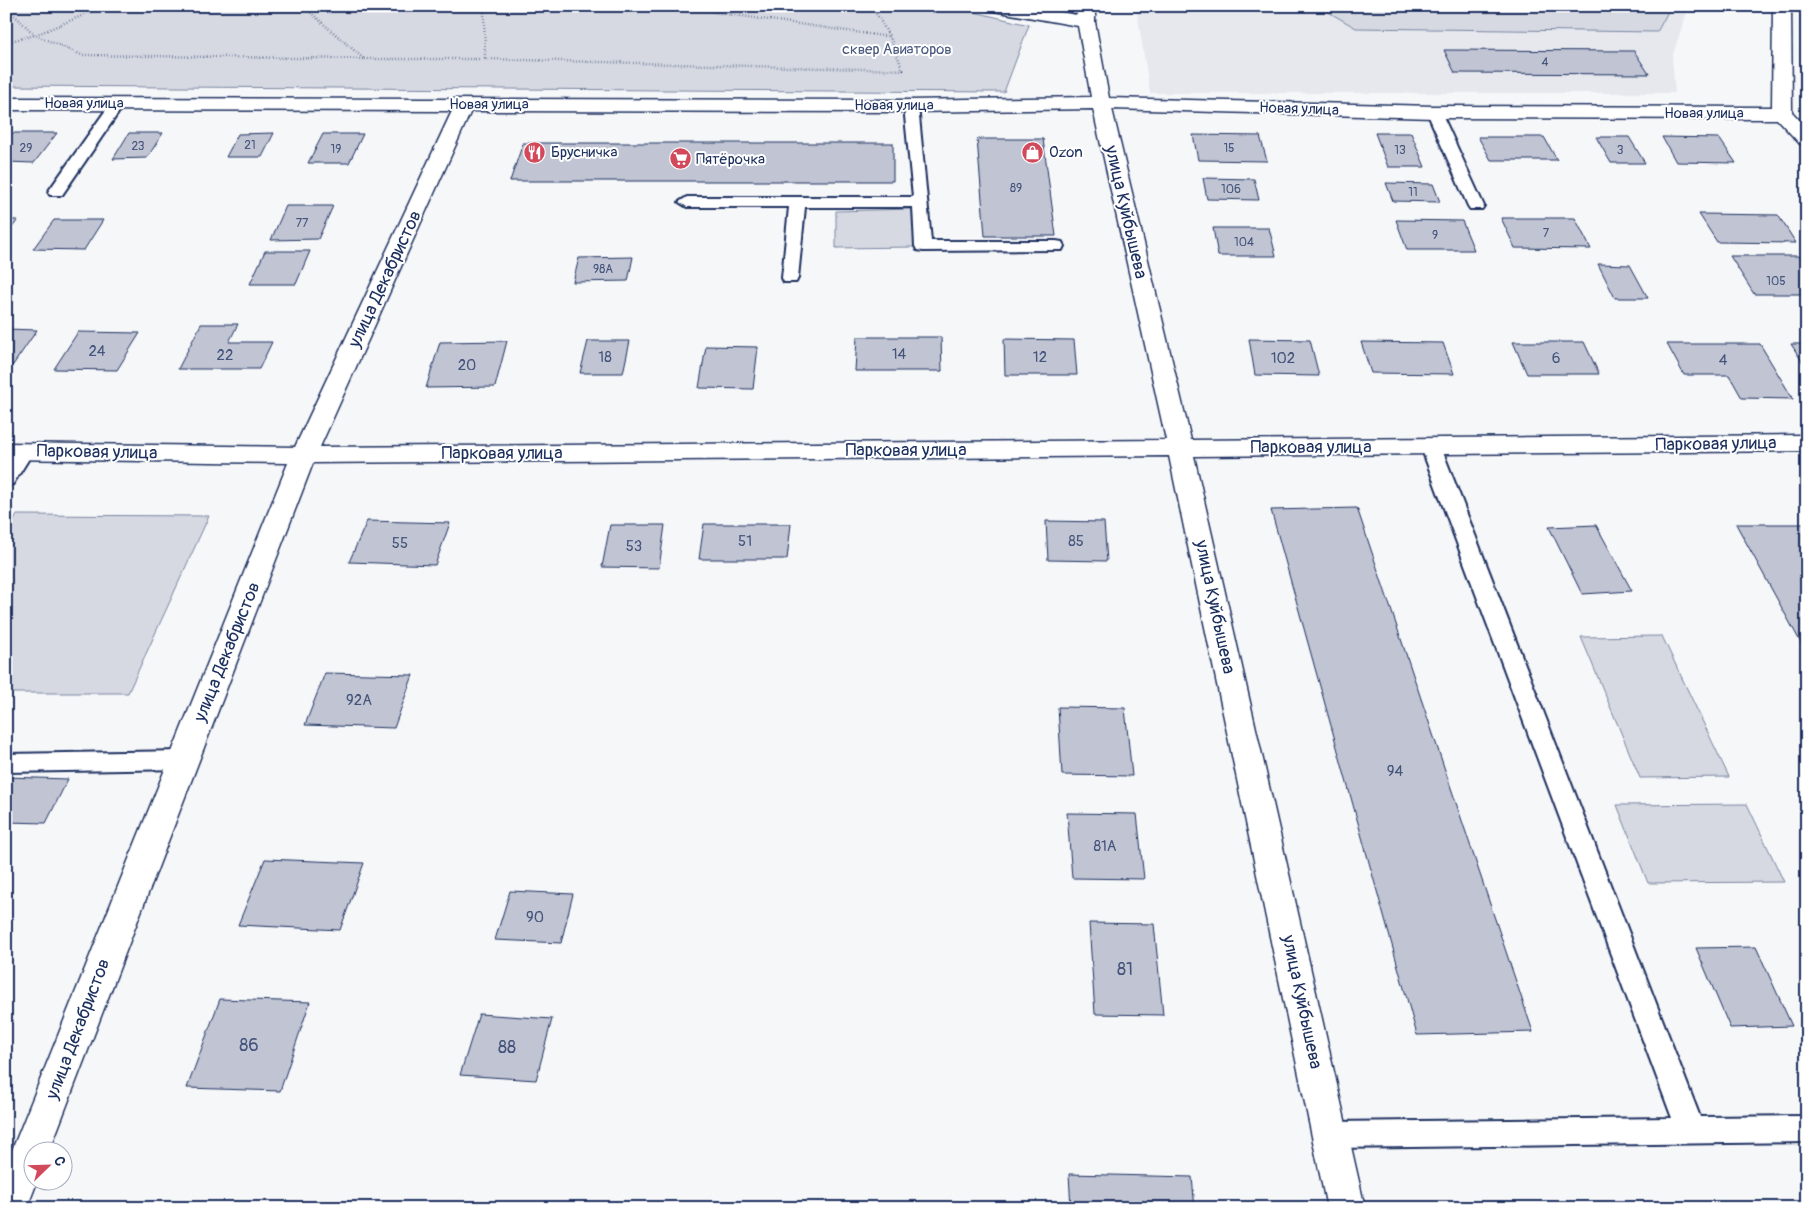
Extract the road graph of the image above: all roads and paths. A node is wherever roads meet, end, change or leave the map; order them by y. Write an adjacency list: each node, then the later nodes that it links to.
1 (106, 6): 10 (path)
2 (303, 6): 13 (path)
3 (484, 6): 14 (path)
4 (671, 6): 11 (path)
5 (872, 6): 11 (path)
6 (994, 6): 9 (street)
7 (1782, 6): 21 (street)
8 (6, 7): 10 (path)
9 (1086, 14): 18 (street, улица Куйбышева)
10 (34, 35): 12 (path); 13 (path)
11 (890, 37): 14 (path)
12 (6, 42)
13 (364, 59): 14 (path)
14 (485, 59)
15 (118, 103): 16 (street, Новая улица); 17 (street, Новая улица); 23 (lane)
16 (6, 104)
17 (465, 104): 19 (street, Новая улица); 34 (street, улица Декабристов)
18 (1101, 104): 19 (street, Новая улица); 20 (street, Новая улица); 32 (street, улица Куйбышева)
19 (911, 106): 26 (lane)
20 (1434, 112): 21 (street, Новая улица); 27 (lane)
21 (1782, 113): 22 (street)
22 (1807, 140)
23 (56, 192)
24 (687, 202): 25 (lane)
25 (797, 202): 26 (lane); 29 (lane)
26 (922, 202): 28 (lane)
27 (1476, 206)
28 (1056, 246)
29 (790, 278)
30 (1807, 443): 31 (street, Парковая улица)
31 (1431, 447): 32 (street, Парковая улица); 38 (lane)
32 (1180, 448): 34 (street, Парковая улица); 40 (street, улица Куйбышева)
33 (15, 451): 34 (street, Парковая улица); 35 (lane)
34 (304, 455): 36 (street, улица Декабристов)
35 (6, 480)
36 (184, 760): 37 (lane); 41 (street, улица Декабристов)
37 (6, 763)
38 (1690, 1129): 39 (lane); 40 (lane)
39 (1807, 1129)
40 (1332, 1135): 43 (street, улица Куйбышева)
41 (15, 1169): 42 (street, улица Декабристов)
42 (8, 1208)
43 (1346, 1208)

